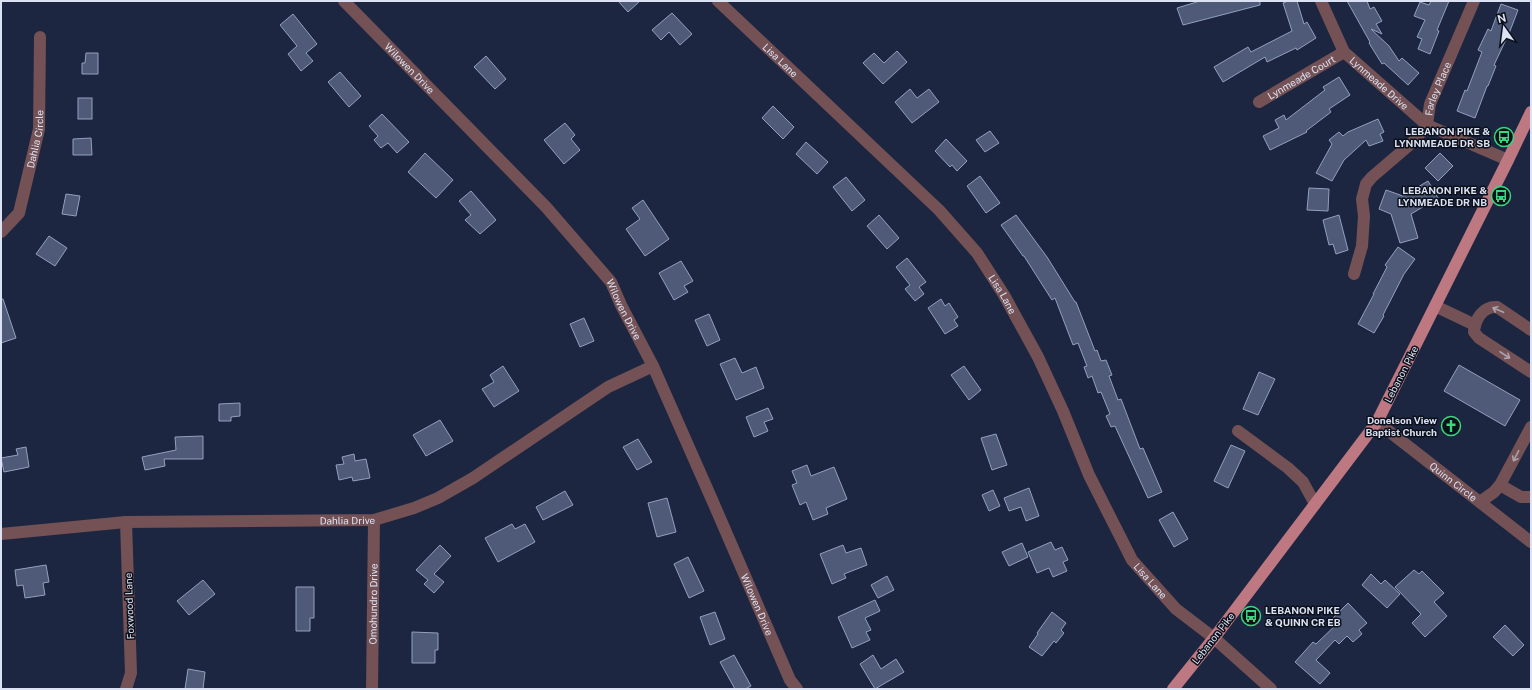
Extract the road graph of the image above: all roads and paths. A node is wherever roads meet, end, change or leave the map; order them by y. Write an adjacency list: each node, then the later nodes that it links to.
1 (344, 1): 16 (street, Wilowen Drive)
2 (718, 1): 29 (street, Lisa Lane)
3 (1321, 1): 6 (street, Lynmeade Drive)
4 (1474, 1): 9 (street, Farley Place)
5 (40, 36): 11 (street, Dahlia Circle)
6 (1344, 52): 7 (street, Lynmeade Court); 9 (street, Lynmeade Drive)
7 (1259, 102)
8 (1531, 112): 10 (main road, Lebanon Pike)
9 (1427, 125): 10 (street, Lynmeade Drive); 12 (street, Farley Place)
10 (1508, 160): 13 (main road, Lebanon Pike)
11 (1, 232)
12 (1354, 274)
13 (1435, 306): 14 (street); 18 (main road, Lebanon Pike)
14 (1475, 325): 15 (street, one-way to 14); 17 (street, one-way to 17)
15 (1531, 330)
16 (653, 366): 25 (street, Dahlia Drive); 32 (street, Wilowen Drive)
17 (1531, 372)
18 (1377, 422): 23 (street, Quinn Circle); 24 (main road, Lebanon Pike)
19 (1531, 427): 21 (street, one-way to 21)
20 (1238, 431): 24 (street)
21 (1500, 485): 22 (street); 23 (street)
22 (1531, 497)
23 (1480, 502): 28 (street, Quinn Circle)
24 (1315, 504): 29 (main road, Lebanon Pike)
25 (374, 520): 26 (street, Dahlia Drive); 31 (street, Omohundro Drive)
26 (126, 522): 27 (street, Dahlia Drive); 30 (street, Foxwood Lane)
27 (1, 534)
28 (1531, 542)
29 (1214, 638): 33 (main road, Lebanon Pike); 34 (street)
30 (126, 689)
31 (372, 689)
32 (796, 689)
33 (1173, 689)
34 (1271, 689)

